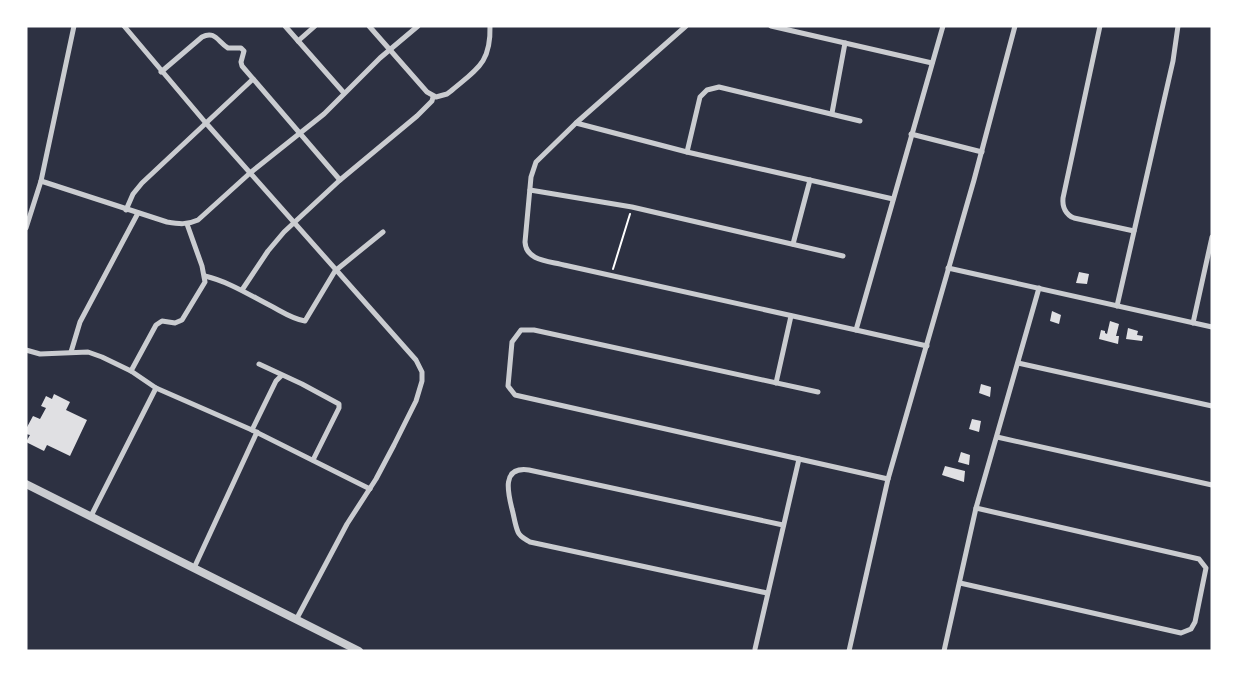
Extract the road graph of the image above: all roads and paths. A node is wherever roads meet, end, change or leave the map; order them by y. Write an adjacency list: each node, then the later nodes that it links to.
1 (74, 26): 31 (street)
2 (124, 26): 18 (street)
3 (285, 26): 14 (street)
4 (315, 26): 14 (street)
5 (369, 26): 16 (street)
6 (418, 26): 16 (street)
7 (490, 26): 21 (street)
8 (686, 26): 25 (street)
9 (771, 26): 15 (street)
10 (943, 26): 17 (street)
11 (1016, 26): 29 (street)
12 (1100, 26): 42 (street)
13 (1178, 26): 42 (street)
14 (298, 41): 20 (street)
15 (845, 43): 17 (street); 22 (street)
16 (390, 50): 20 (street); 21 (street)
17 (932, 63): 27 (street)
18 (162, 72): 19 (street); 24 (street)
19 (253, 79): 24 (street); 26 (street)
20 (344, 93): 26 (street)
21 (433, 96): 32 (street)
22 (832, 113): 23 (street); 28 (street)
23 (860, 121)
24 (205, 122): 30 (street); 37 (street)
25 (576, 123): 28 (street); 34 (street)
26 (300, 134): 30 (street); 32 (street)
27 (911, 134): 29 (street); 35 (street)
28 (687, 152): 33 (street)
29 (982, 152): 47 (street)
30 (250, 173): 39 (street); 40 (street)
31 (41, 180): 37 (street); 41 (street)
32 (340, 180): 40 (street)
33 (810, 180): 35 (street); 45 (street)
34 (530, 190): 36 (street); 49 (street)
35 (892, 199): 57 (street)
36 (632, 207): 45 (street); 49 (path)
37 (126, 210): 38 (street)
38 (138, 213): 39 (street); 60 (street)
39 (187, 224): 50 (street)
40 (294, 224): 48 (street); 52 (street)
41 (26, 228)
42 (1134, 231): 53 (street)
43 (383, 232): 48 (street)
44 (1212, 237): 55 (street)
45 (793, 244): 46 (street)
46 (843, 256)
47 (948, 268): 51 (street); 58 (street)
48 (335, 271): 52 (street); 76 (street)
49 (611, 275): 54 (street)
50 (205, 276): 52 (street); 63 (street)
51 (1039, 288): 53 (street); 61 (street)
52 (242, 290)
53 (1117, 306): 55 (street)
54 (791, 316): 57 (street); 65 (street)
55 (1193, 323): 56 (street)
56 (1212, 327)
57 (856, 330): 58 (street)
58 (927, 346): 73 (street)
59 (26, 350): 60 (street)
60 (71, 352): 63 (street)
61 (1018, 363): 68 (street); 70 (street)
62 (259, 364): 64 (street)
63 (131, 371): 66 (street)
64 (281, 376): 69 (street); 72 (street)
65 (776, 383): 67 (street); 71 (street)
66 (156, 388): 69 (street); 78 (street)
67 (818, 392)
68 (1212, 406)
69 (255, 431): 72 (street); 80 (street)
70 (997, 436): 75 (street); 77 (street)
71 (799, 459): 73 (street); 79 (street)
72 (313, 460): 76 (street)
73 (888, 479): 86 (street)
74 (26, 484): 78 (street)
75 (1212, 484)
76 (370, 489): 83 (street)
77 (976, 508): 81 (street); 81 (street)
78 (91, 516): 80 (street)
79 (783, 526): 82 (street); 82 (street)
80 (194, 568): 83 (street)
81 (960, 583): 87 (street)
82 (767, 593): 84 (street)
83 (296, 620): 85 (street)
84 (755, 649)
85 (359, 651)
86 (849, 651)
87 (944, 651)

